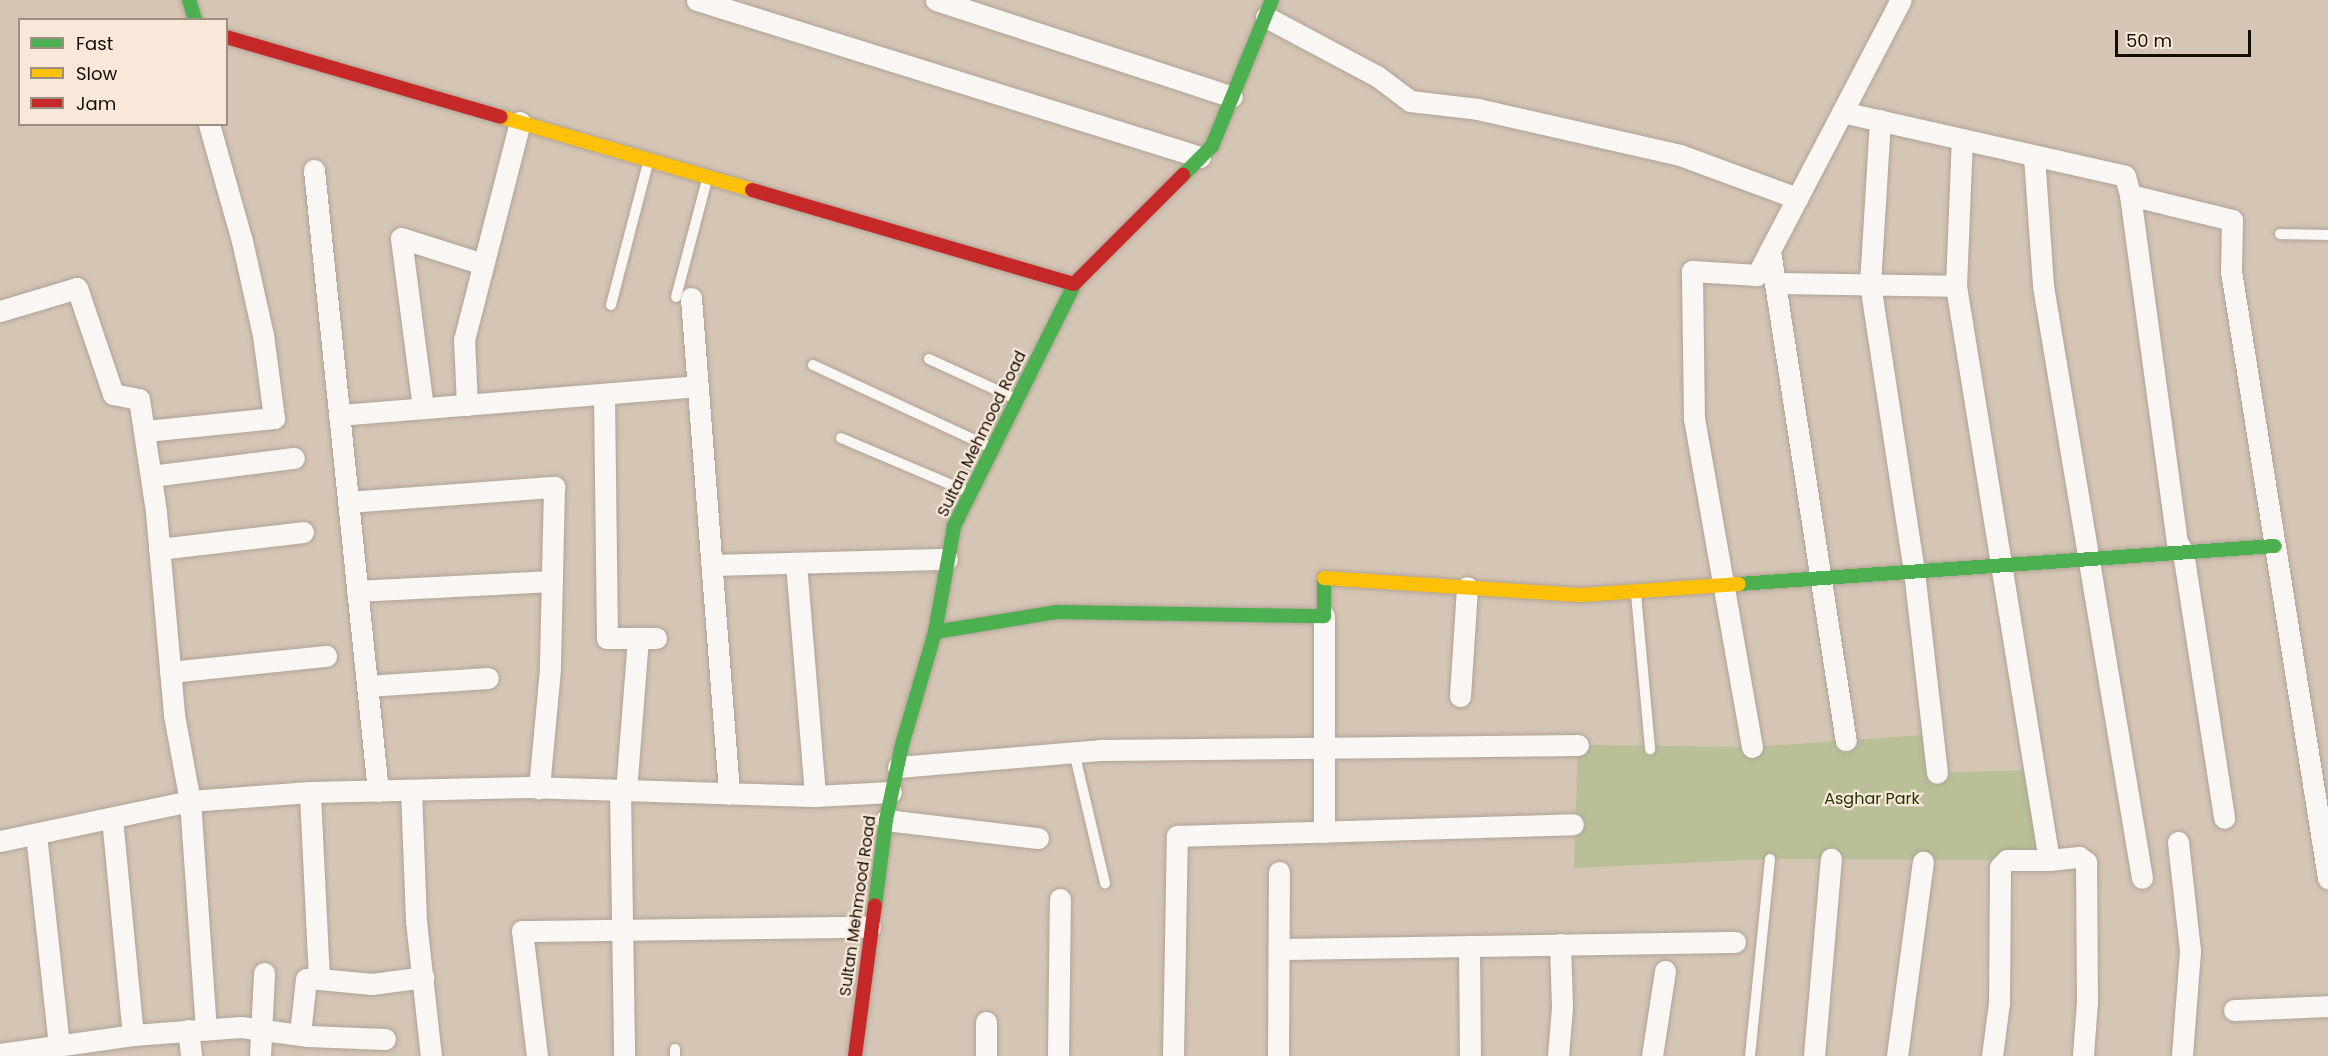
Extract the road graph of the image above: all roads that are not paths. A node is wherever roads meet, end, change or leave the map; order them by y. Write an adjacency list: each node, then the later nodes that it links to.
1 (189, 0): 6 (street)
2 (697, 0): 15 (street)
3 (936, 0): 8 (street)
4 (1901, 0): 9 (street)
5 (1269, 9): 8 (street, Sultan Mehmood Road); 20 (street)
6 (194, 18)
7 (228, 39): 11 (street)
8 (1232, 97): 15 (street, Sultan Mehmood Road)
9 (1842, 112): 10 (street); 20 (street)
10 (1880, 120): 13 (street); 27 (street)
11 (520, 122): 16 (street); 24 (street)
12 (209, 126): 40 (street)
13 (1962, 139): 14 (street); 28 (street)
14 (2034, 156): 19 (street); 52 (street)
15 (1200, 157): 26 (street, Sultan Mehmood Road)
16 (648, 159): 18 (street); 30 (lane)
17 (314, 170): 39 (street)
18 (708, 177): 26 (street); 29 (lane)
19 (2130, 195): 48 (street); 50 (street)
20 (1797, 198): 23 (street)
21 (2280, 234): 22 (lane)
22 (2328, 235)
23 (1770, 251): 25 (street); 59 (street)
24 (483, 264): 37 (street); 38 (street)
25 (1775, 283): 27 (street); 57 (street)
26 (1074, 284): 36 (street, Sultan Mehmood Road)
27 (1870, 284): 28 (street); 56 (street)
28 (1956, 286): 55 (street)
29 (683, 297): 34 (street)
30 (611, 305)
31 (0, 311): 40 (street)
32 (929, 359): 36 (lane)
33 (813, 365): 42 (lane)
34 (698, 386): 35 (street); 54 (street)
35 (604, 394): 37 (street); 81 (street)
36 (1017, 399): 42 (street, Sultan Mehmood Road)
37 (467, 405): 38 (street)
38 (423, 408): 39 (street)
39 (339, 415): 46 (street)
40 (146, 431): 44 (street)
41 (842, 438): 45 (lane)
42 (993, 448): 45 (street, Sultan Mehmood Road)
43 (294, 458): 44 (street)
44 (152, 476): 49 (street)
45 (970, 493): 51 (street, Sultan Mehmood Road)
46 (348, 502): 58 (street); 61 (street)
47 (303, 532): 49 (street)
48 (2275, 546): 50 (street); 102 (street)
49 (159, 549): 66 (street)
50 (2183, 552): 52 (street); 88 (street)
51 (947, 559): 53 (street); 64 (street, Sultan Mehmood Road)
52 (2090, 559): 55 (street); 101 (street)
53 (796, 563): 54 (street); 85 (street)
54 (712, 565): 84 (street)
55 (2001, 565): 56 (street); 98 (street)
56 (1914, 571): 57 (street); 77 (street)
57 (1821, 578): 59 (street); 70 (street)
58 (552, 581): 61 (street); 78 (street)
59 (1723, 585): 62 (street); 72 (street)
60 (1467, 587): 62 (street); 63 (street); 69 (street)
61 (357, 591): 68 (street)
62 (1636, 591): 74 (lane)
63 (1324, 616): 64 (street); 73 (street)
64 (935, 632): 76 (street, Sultan Mehmood Road)
65 (326, 656): 66 (street)
66 (170, 672): 86 (street)
67 (489, 678): 68 (street)
68 (367, 686): 80 (street)
69 (1460, 696)
70 (1846, 740)
71 (1578, 745): 73 (street)
72 (1752, 747)
73 (1324, 748): 75 (street); 91 (street)
74 (1650, 749)
75 (1074, 752): 76 (street); 103 (lane)
76 (898, 767): 83 (street, Sultan Mehmood Road)
77 (1937, 773)
78 (538, 788): 79 (street); 81 (street)
79 (411, 790): 80 (street); 113 (street)
80 (378, 791): 82 (street)
81 (623, 791): 84 (street); 106 (street)
82 (310, 792): 86 (street); 114 (street)
83 (891, 792): 85 (street); 89 (street, Sultan Mehmood Road)
84 (729, 794): 85 (street)
85 (815, 796)
86 (190, 801): 87 (street); 119 (street)
87 (112, 818): 92 (street); 121 (street)
88 (2224, 818)
89 (886, 820): 93 (street); 105 (street, Sultan Mehmood Road)
90 (1573, 824): 91 (street)
91 (1324, 832): 135 (street)
92 (36, 834): 94 (street); 123 (street)
93 (1038, 838)
94 (0, 841)
95 (2178, 842): 145 (street)
96 (1770, 859): 140 (lane)
97 (1831, 859): 141 (street)
98 (2049, 860): 143 (street); 144 (street)
99 (1923, 862): 142 (street)
100 (1279, 872): 110 (street)
101 (2142, 878)
102 (2328, 878)
103 (1105, 883)
104 (1060, 899): 134 (street)
105 (870, 927): 106 (street); 132 (street, Sultan Mehmood Road)
106 (622, 931): 130 (street); 131 (street)
107 (1735, 942): 108 (street)
108 (1560, 944): 109 (street); 138 (street)
109 (1469, 946): 110 (street); 137 (street)
110 (1279, 949): 136 (street)
111 (1665, 971): 139 (street)
112 (264, 973): 118 (street)
113 (424, 977): 114 (street); 129 (street)
114 (319, 979): 120 (street)
115 (2328, 1006): 116 (street)
116 (2234, 1010)
117 (986, 1022): 133 (street)
118 (261, 1029): 119 (street); 120 (street); 128 (street)
119 (197, 1030): 121 (street); 127 (street)
120 (300, 1034): 122 (street)
121 (133, 1035): 124 (street)
122 (385, 1038)
123 (59, 1046): 124 (street); 125 (street)
124 (96, 1048)
125 (30, 1053): 126 (street)
126 (0, 1054)
127 (191, 1056)
128 (260, 1056)
129 (431, 1056)
130 (537, 1056)
131 (624, 1056)
132 (855, 1056)
133 (986, 1056)
134 (1058, 1056)
135 (1173, 1056)
136 (1278, 1056)
137 (1470, 1056)
138 (1558, 1056)
139 (1652, 1056)
140 (1750, 1056)
141 (1814, 1056)
142 (1897, 1056)
143 (1992, 1056)
144 (2083, 1056)
145 (2182, 1056)

